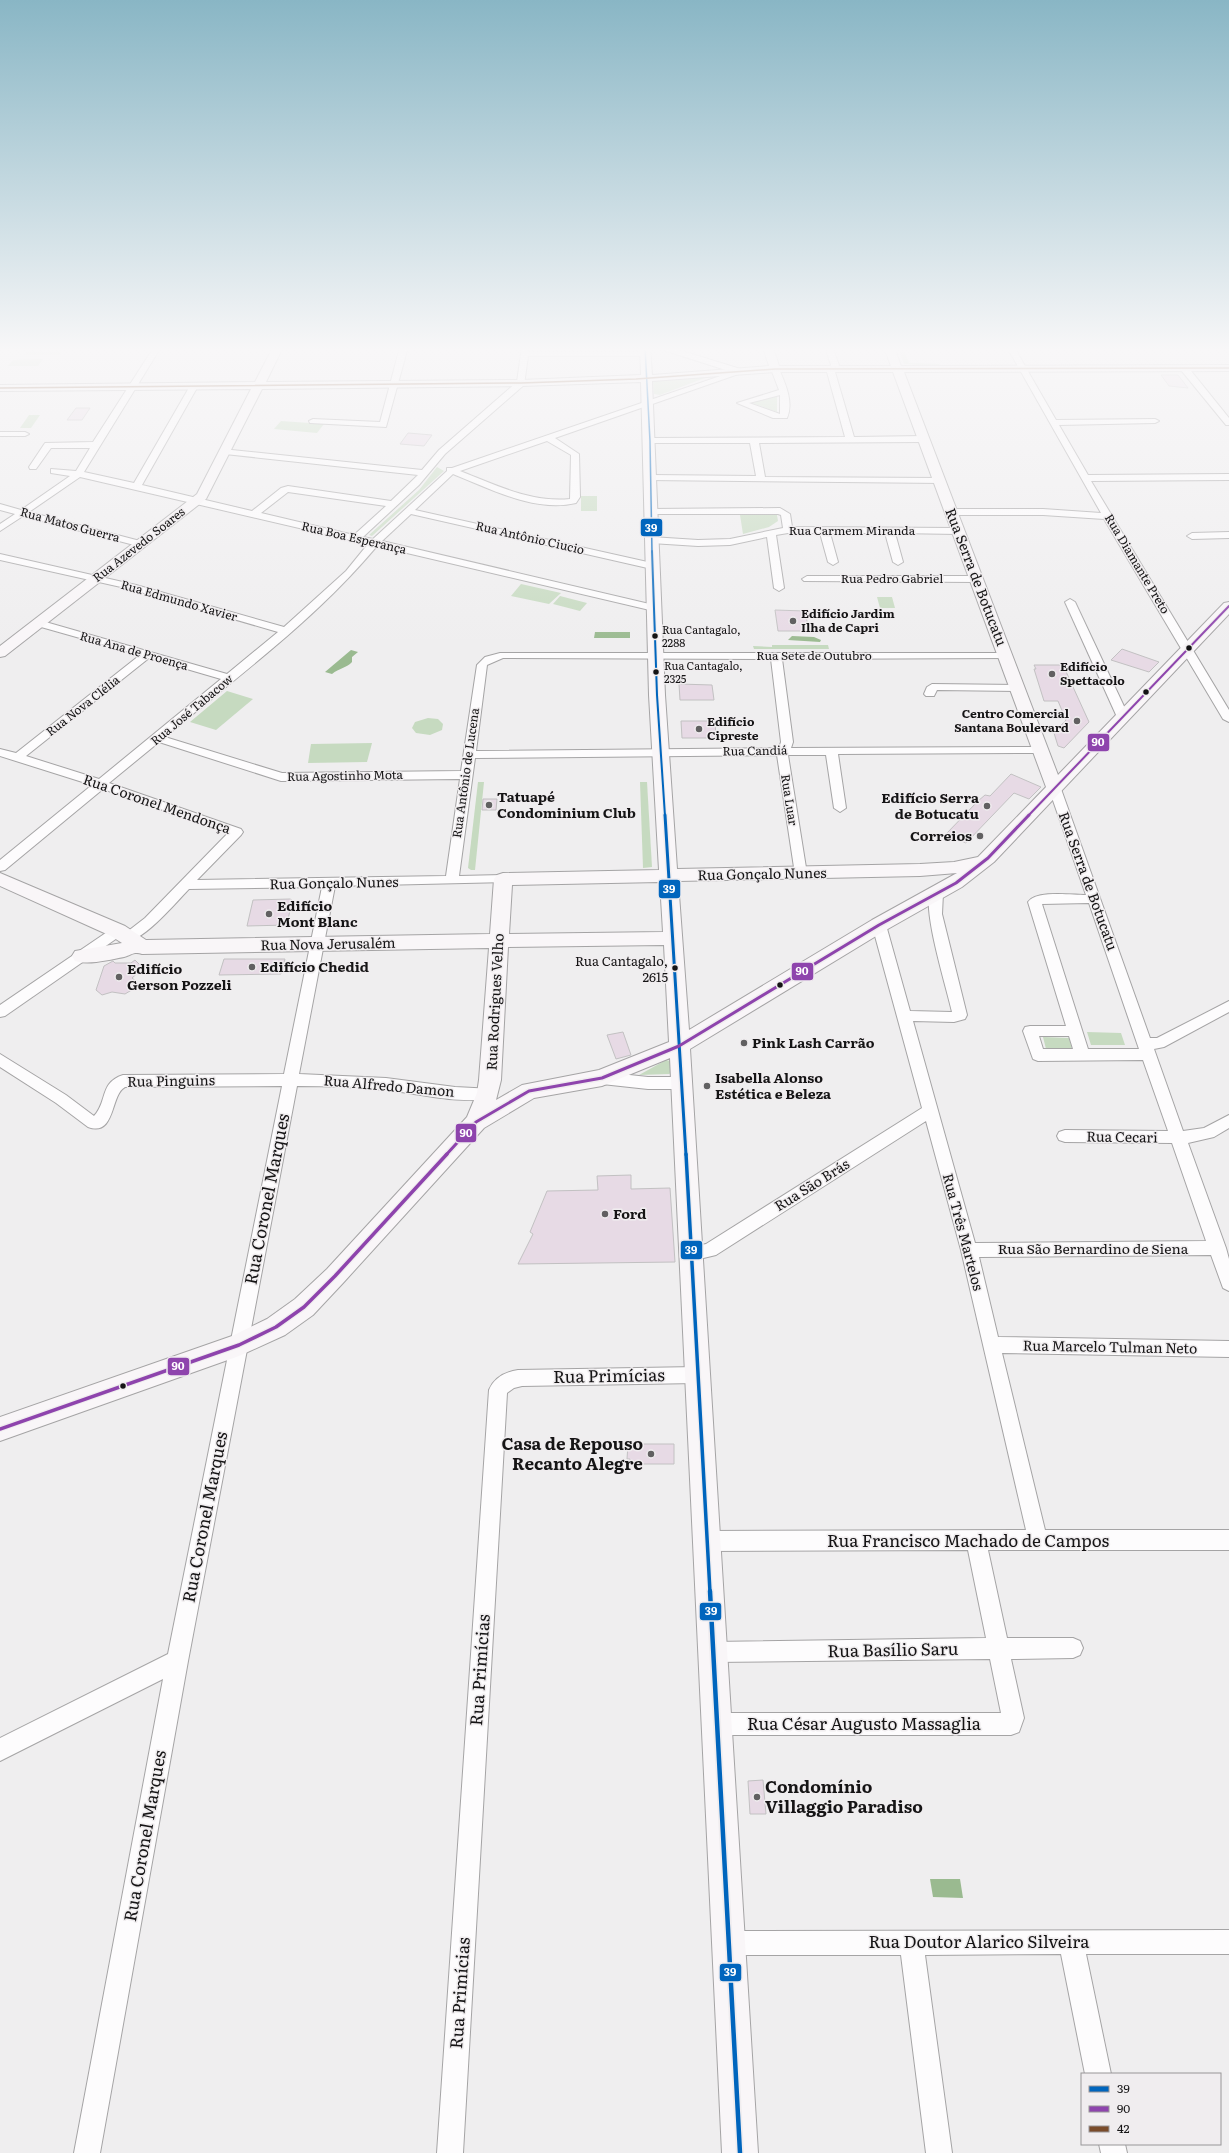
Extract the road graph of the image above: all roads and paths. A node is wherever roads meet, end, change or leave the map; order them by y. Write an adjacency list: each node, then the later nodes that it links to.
1 (46, 447): 14 (street)
2 (94, 447): 18 (street)
3 (159, 447): 24 (street)
4 (228, 447): 12 (street, Rua Azevedo Soares)
5 (447, 447): 13 (street)
6 (521, 447): 16 (street)
7 (564, 447): 16 (street)
8 (650, 447): 20 (street)
9 (755, 447): 22 (street)
10 (927, 447): 23 (street, Rua Serra de Botucatu)
11 (1068, 447): 21 (street, Rua Diamante Preto)
12 (226, 451): 17 (street); 25 (street, Rua Azevedo Soares)
13 (434, 461): 16 (street); 17 (street)
14 (33, 467)
15 (54, 472): 18 (street, Rua Boa Esperança)
16 (452, 472): 28 (street, Rua José Tabacow)
17 (425, 473): 26 (street)
18 (78, 474): 24 (street, Rua Boa Esperança); 31 (street)
19 (1229, 477): 21 (street)
20 (651, 478): 22 (street); 29 (street)
21 (1086, 478): 33 (street, Rua Diamante Preto)
22 (761, 479): 23 (street)
23 (940, 480): 30 (street, Rua Serra de Botucatu)
24 (136, 487): 25 (street, Rua Boa Esperança)
25 (195, 502): 32 (street, Rua Boa Esperança); 45 (street, Rua Azevedo Soares)
26 (394, 504): 32 (street); 42 (street)
27 (0, 507): 31 (street, Rua Matos Guerra)
28 (409, 511): 44 (street, Rua José Tabacow); 49 (street, Rua Antônio Ciucio)
29 (651, 512): 35 (street); 43 (street)
30 (952, 512): 33 (street); 38 (street, Rua Serra de Botucatu)
31 (23, 513): 34 (street); 45 (street, Rua Matos Guerra)
32 (252, 515): 42 (street, Rua Boa Esperança)
33 (1107, 516): 59 (street, Rua Diamante Preto)
34 (0, 528)
35 (788, 530): 36 (street, Rua Carmem Miranda); 39 (street, Rua Carmem Miranda)
36 (824, 530): 37 (street, Rua Carmem Miranda); 47 (street)
37 (889, 530): 38 (street, Rua Carmem Miranda); 48 (street)
38 (958, 531): 52 (street, Rua Serra de Botucatu)
39 (771, 534): 43 (street, Rua Carmem Miranda); 53 (street)
40 (1229, 535): 41 (street)
41 (1192, 536)
42 (356, 538): 44 (street, Rua Boa Esperança)
43 (651, 540): 49 (street)
44 (374, 543): 56 (street, Rua Boa Esperança); 58 (street, Rua José Tabacow)
45 (141, 544): 50 (street, Rua Azevedo Soares)
46 (0, 556): 50 (street, Rua Edmundo Xavier)
47 (833, 562)
48 (898, 562)
49 (652, 566): 56 (street)
50 (96, 578): 57 (street, Rua Azevedo Soares); 58 (street, Rua Edmundo Xavier)
51 (807, 579): 52 (street, Rua Pedro Gabriel)
52 (976, 579): 64 (street, Rua Serra de Botucatu)
53 (779, 588)
54 (1070, 602): 69 (street)
55 (1229, 606): 59 (street)
56 (654, 608): 62 (street)
57 (38, 623): 60 (street, Rua Azevedo Soares); 61 (street, Rua Ana de Proença)
58 (286, 631): 66 (street, Rua José Tabacow)
59 (1187, 650): 69 (street); 70 (street, Rua Diamante Preto)
60 (0, 653)
61 (147, 655): 66 (street, Rua Ana de Proença); 78 (street, Rua Nova Clélia)
62 (655, 655): 63 (street, Rua Sete de Outubro); 65 (street, Rua Sete de Outubro); 76 (street)
63 (776, 656): 64 (street, Rua Sete de Outubro); 72 (street, Rua Luar)
64 (1006, 656): 67 (street, Rua Serra de Botucatu)
65 (482, 665): 77 (street, Rua Antônio de Lucena)
66 (230, 678): 71 (street, Rua José Tabacow)
67 (1018, 688): 68 (street); 74 (street, Rua Serra de Botucatu)
68 (930, 694)
69 (1123, 717): 81 (street)
70 (1229, 719)
71 (158, 738): 79 (street, Rua Agostinho Mota); 80 (street, Rua José Tabacow)
72 (784, 750): 73 (street, Rua Candiá); 76 (street, Rua Candiá); 86 (street, Rua Luar)
73 (831, 750): 74 (street, Rua Candiá); 82 (street)
74 (1041, 750): 81 (street, Rua Serra de Botucatu)
75 (0, 752): 78 (street, Rua Coronel Mendonça)
76 (661, 753): 77 (street, Rua Candiá); 87 (street)
77 (469, 754): 79 (street, Rua Antônio de Lucena)
78 (18, 757): 80 (street, Rua Coronel Mendonça)
79 (466, 775): 89 (street, Rua Antônio de Lucena)
80 (101, 784): 84 (street, Rua José Tabacow); 92 (street, Rua Coronel Mendonça)
81 (1055, 789): 83 (street); 94 (street, Rua Serra de Botucatu)
82 (840, 808)
83 (988, 858): 85 (street, Rua Gonçalo Nunes); 93 (street)
84 (0, 867)
85 (920, 870): 86 (street, Rua Gonçalo Nunes); 93 (street)
86 (801, 874): 87 (street, Rua Gonçalo Nunes)
87 (667, 875): 91 (street, Rua Gonçalo Nunes); 97 (street)
88 (0, 879): 96 (street, Rua Nova Jerusalém)
89 (452, 880): 90 (street, Rua Gonçalo Nunes); 91 (street, Rua Gonçalo Nunes)
90 (329, 883): 92 (street, Rua Gonçalo Nunes); 99 (street, Rua Coronel Marques)
91 (503, 883): 98 (street, Rua Rodrigues Velho)
92 (184, 885): 96 (street, Rua Coronel Mendonça)
93 (936, 893): 95 (street); 103 (street)
94 (1095, 899): 104 (street); 106 (street, Rua Serra de Botucatu)
95 (879, 925): 103 (street, Rua Três Martelos); 105 (street)
96 (127, 938): 99 (street, Rua Nova Jerusalém); 100 (street)
97 (672, 938): 98 (street, Rua Nova Jerusalém); 105 (street)
98 (499, 940): 99 (street, Rua Nova Jerusalém); 112 (street, Rua Rodrigues Velho)
99 (317, 944): 110 (street, Rua Coronel Marques)
100 (82, 956): 102 (street)
101 (1229, 1006): 106 (street)
102 (0, 1012)
103 (904, 1016): 114 (street, Rua Três Martelos)
104 (1074, 1031): 107 (street); 107 (street)
105 (679, 1046): 109 (street); 111 (street)
106 (1147, 1049): 107 (street); 118 (street, Rua Serra de Botucatu)
107 (1082, 1055)
108 (0, 1060): 110 (street, Rua Pinguins)
109 (602, 1078): 111 (street); 113 (street)
110 (291, 1080): 112 (street, Rua Alfredo Damon); 123 (street, Rua Coronel Marques)
111 (682, 1083): 121 (street)
112 (489, 1086): 113 (street); 116 (street, Rua Rodrigues Velho)
113 (529, 1091): 116 (street)
114 (931, 1110): 120 (street, Rua Três Martelos); 121 (street, Rua São Brás)
115 (1229, 1121): 118 (street, Rua Cecari)
116 (476, 1122): 123 (street)
117 (1065, 1136): 118 (street, Rua Cecari)
118 (1179, 1138): 119 (street, Rua Serra de Botucatu)
119 (1218, 1248): 120 (street, Rua São Bernardino de Siena); 122 (street, Rua Serra de Botucatu)
120 (969, 1250): 124 (street, Rua Três Martelos)
121 (691, 1254): 126 (street)
122 (1229, 1283)
123 (239, 1345): 127 (street); 135 (street, Rua Coronel Marques)
124 (992, 1345): 125 (street, Rua Marcelo Tulman Neto); 131 (street, Rua Três Martelos)
125 (1229, 1349)
126 (698, 1375): 129 (street); 144 (street, Rua Primícias)
127 (0, 1429)
128 (1229, 1540): 131 (street, Rua Francisco Machado de Campos)
129 (706, 1541): 130 (street, Rua Francisco Machado de Campos); 134 (street)
130 (976, 1541): 131 (street, Rua Francisco Machado de Campos); 133 (street)
131 (1038, 1541)
132 (1074, 1648): 133 (street, Rua Basílio Saru)
133 (998, 1649): 134 (street, Rua Basílio Saru); 136 (street, Rua César Augusto Massaglia)
134 (712, 1652): 136 (street)
135 (177, 1661): 137 (street); 143 (street, Rua Coronel Marques)
136 (716, 1724): 141 (street)
137 (0, 1750)
138 (911, 1942): 139 (street, Rua Doutor Alarico Silveira); 141 (street, Rua Doutor Alarico Silveira); 146 (street)
139 (1071, 1942): 140 (street, Rua Doutor Alarico Silveira); 142 (street)
140 (1229, 1942)
141 (729, 1943): 145 (street)
142 (1098, 2073)
143 (87, 2153)
144 (450, 2153)
145 (740, 2153)
146 (939, 2153)

